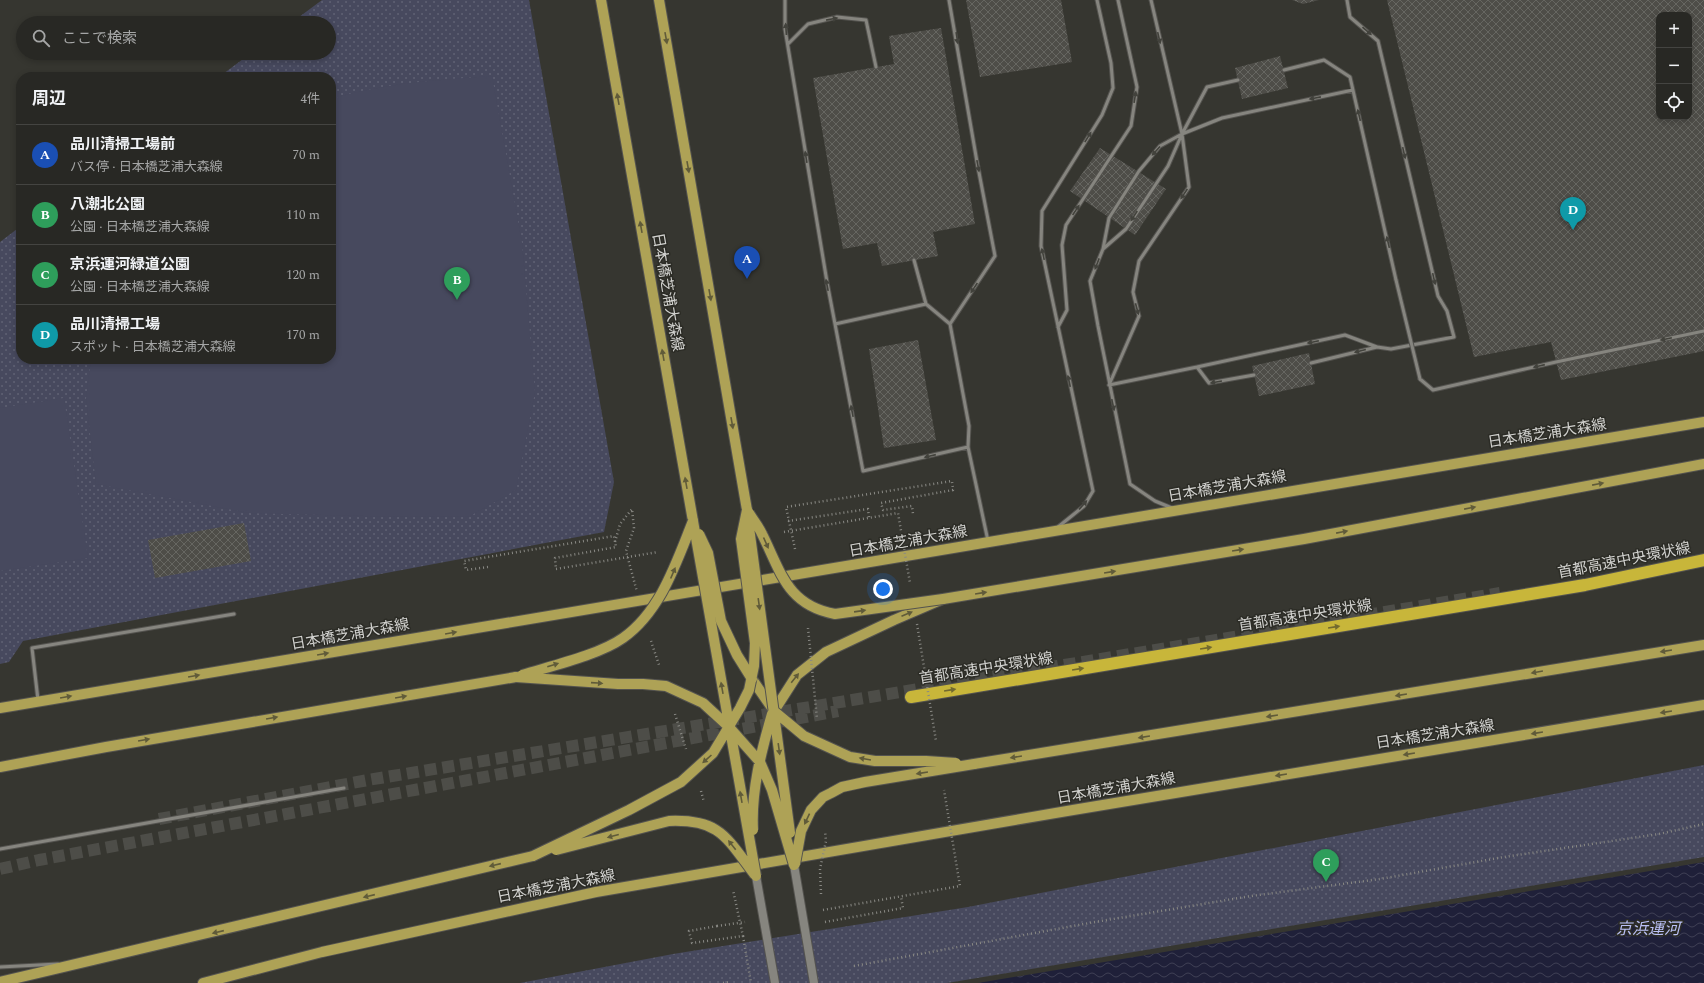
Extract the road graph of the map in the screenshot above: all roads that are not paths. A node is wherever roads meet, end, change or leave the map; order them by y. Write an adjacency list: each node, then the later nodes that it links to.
1 (601, 0): 32 (main road, 日本橋芝浦大森線, one-way to 1)
2 (659, 0): 30 (main road, one-way to 30)
3 (786, 0): 9 (lane, one-way to 3)
4 (949, 0): 19 (lane, one-way to 19)
5 (1097, 0): 20 (lane, one-way to 5)
6 (1118, 0): 20 (lane, one-way to 6)
7 (1151, 0): 14 (lane, one-way to 14)
8 (1347, 0): 22 (lane, one-way to 22)
9 (788, 44): 10 (lane, one-way to 10); 18 (lane, one-way to 9)
10 (876, 67)
11 (1284, 70): 13 (lane)
12 (1238, 80): 14 (lane)
13 (1353, 90): 14 (lane, one-way to 14); 21 (lane, one-way to 13, bridge)
14 (1182, 134): 15 (lane, one-way to 15); 15 (lane, one-way to 15); 26 (lane, one-way to 26)
15 (1103, 249): 26 (lane, one-way to 26)
16 (914, 260): 17 (lane)
17 (926, 304): 18 (lane); 19 (lane)
18 (835, 324): 28 (lane, one-way to 18)
19 (950, 324): 28 (lane)
20 (1058, 327): 33 (lane, one-way to 20)
21 (1704, 331)
22 (1377, 346): 23 (lane, one-way to 23); 24 (lane, one-way to 24)
23 (1311, 363)
24 (1197, 367): 25 (lane, one-way to 24); 26 (lane)
25 (1254, 375)
26 (1109, 385): 31 (lane, one-way to 31)
27 (1704, 422): 31 (main road, 日本橋芝浦大森線)
28 (968, 447): 34 (lane)
29 (1704, 464): 36 (main road, one-way to 29)
30 (747, 510): 36 (main road, one-way to 36, bridge); 40 (main road, bridge); 45 (main road, one-way to 45, bridge)
31 (1177, 510): 33 (main road, 日本橋芝浦大森線)
32 (693, 521): 39 (main road, one-way to 32, bridge); 40 (main road, bridge); 46 (main road, 日本橋芝浦大森線, one-way to 32, bridge)
33 (1054, 531): 34 (main road, 日本橋芝浦大森線)
34 (988, 542): 42 (main road, 日本橋芝浦大森線, one-way to 34)
35 (1704, 560): 41 (highway, 首都高速中央環状線, one-way to 35)
36 (943, 599): 45 (main road, one-way to 36, bridge)
37 (234, 614): 42 (lane)
38 (1704, 645): 48 (main road, one-way to 48)
39 (516, 677): 46 (main road, one-way to 46, bridge); 49 (main road, one-way to 39)
40 (752, 679): 45 (main road, bridge); 46 (main road, bridge)
41 (911, 697)
42 (39, 702): 44 (main road, 日本橋芝浦大森線)
43 (1704, 705): 58 (main road, 日本橋芝浦大森線, one-way to 58)
44 (0, 708)
45 (774, 711): 47 (main road, bridge); 48 (main road, one-way to 45, bridge); 53 (main road, one-way to 53, bridge)
46 (729, 727): 47 (main road, bridge); 52 (main road, one-way to 52, bridge); 54 (main road, 日本橋芝浦大森線, one-way to 46, bridge)
47 (760, 762): 53 (main road, bridge); 54 (main road, bridge)
48 (974, 764): 53 (main road, one-way to 53, bridge)
49 (0, 767)
50 (344, 788): 51 (lane)
51 (0, 849)
52 (533, 856): 54 (main road, one-way to 52, bridge); 55 (main road, one-way to 55)
53 (794, 866): 60 (main road, bridge)
54 (756, 876): 59 (main road, bridge)
55 (86, 962): 56 (lane); 57 (main road)
56 (0, 968)
57 (0, 982)
58 (203, 983)
59 (776, 983)
60 (814, 983)

